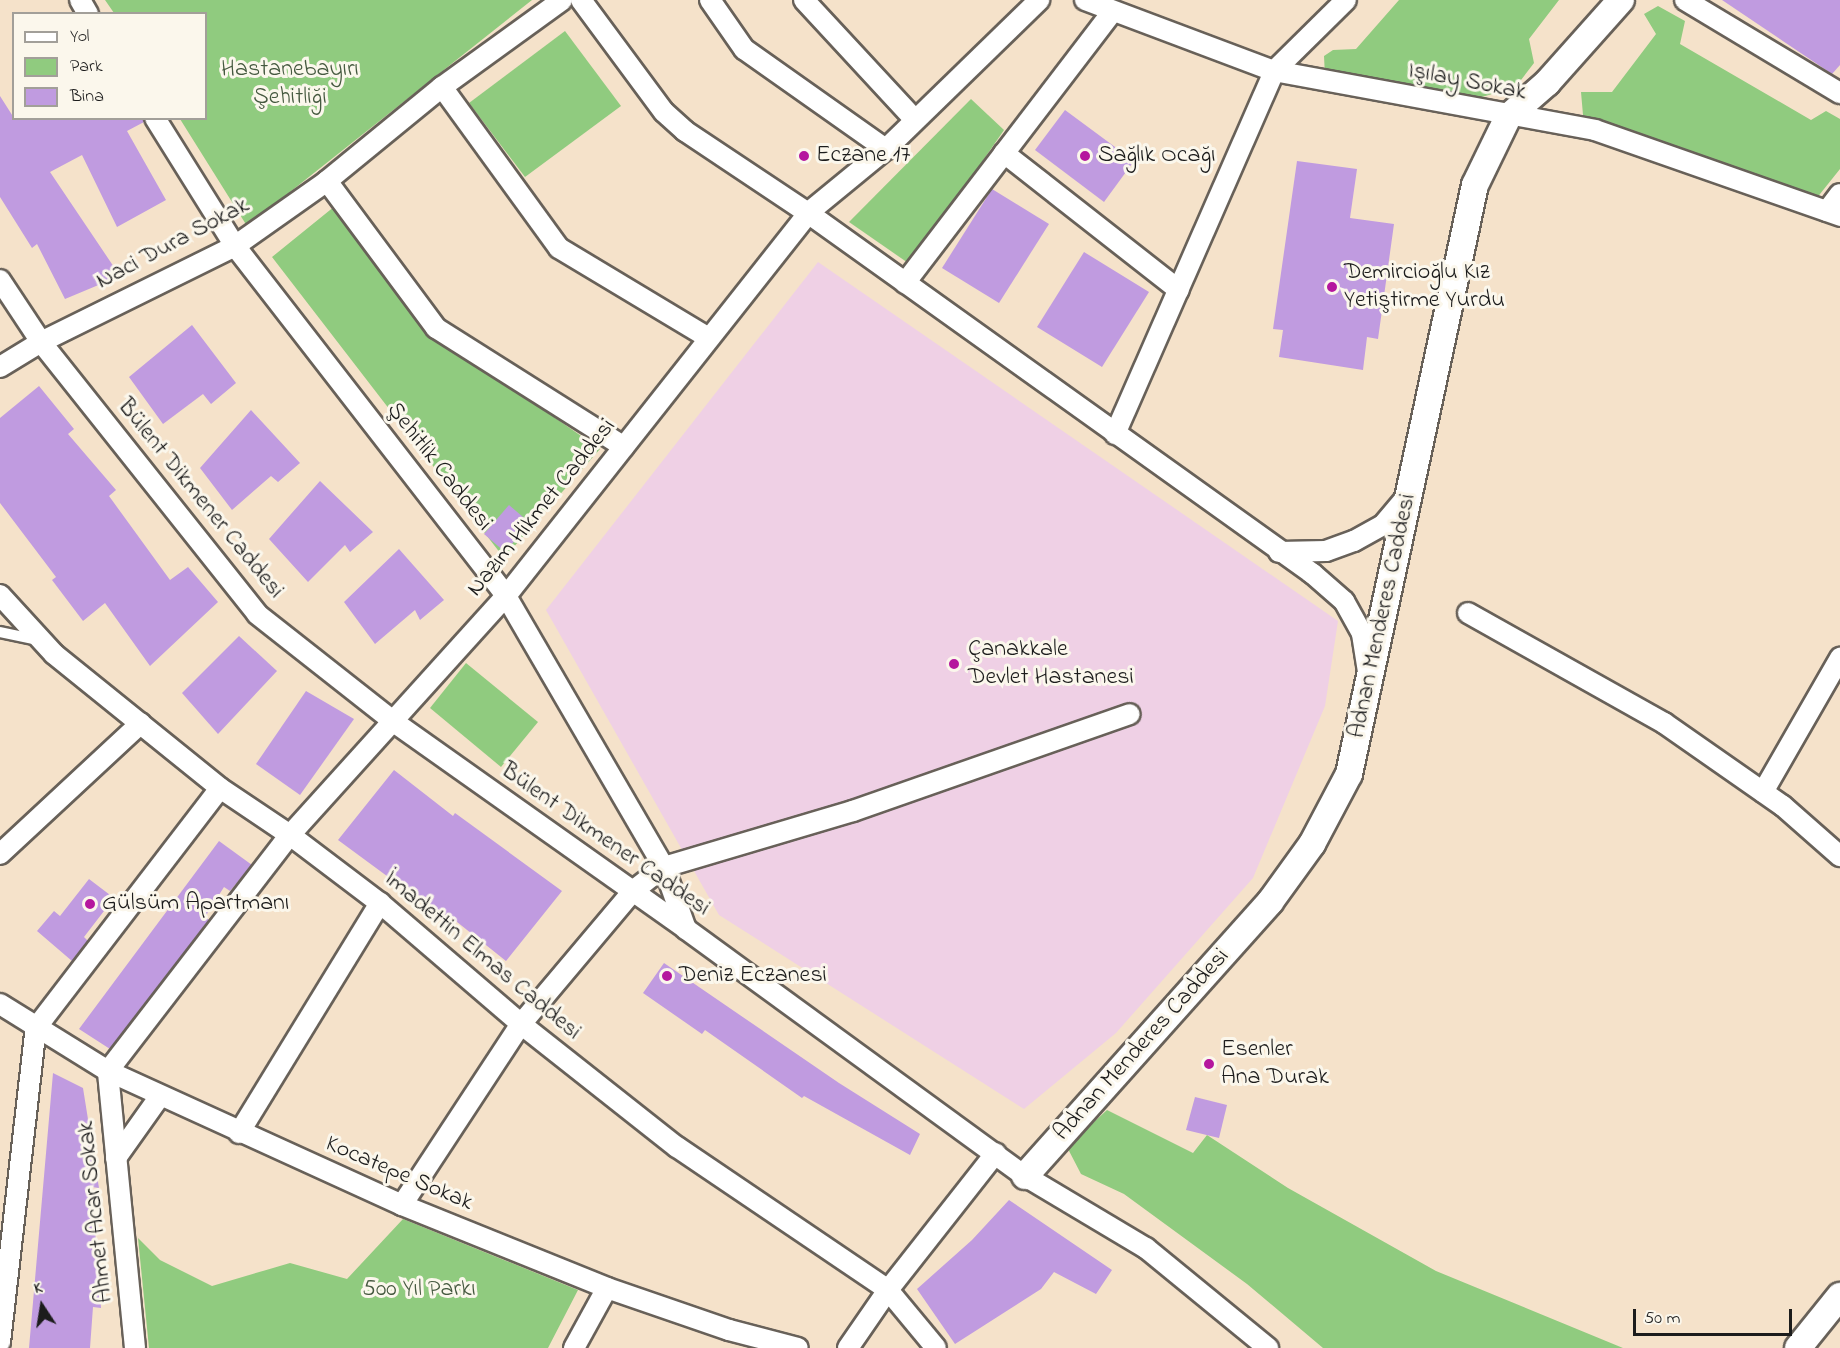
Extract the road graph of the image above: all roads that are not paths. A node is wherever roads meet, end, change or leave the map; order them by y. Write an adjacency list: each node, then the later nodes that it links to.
1 (562, 0): 12 (street, Naci Dura Sokak)
2 (581, 0): 21 (street)
3 (710, 0): 17 (street)
4 (804, 0): 16 (street)
5 (1039, 0): 16 (street, Nazım Hikmet Caddesi)
6 (1086, 0): 10 (street, Işılay Sokak)
7 (1346, 0): 11 (street)
8 (1621, 0): 14 (street, Adnan Menderes Caddesi)
9 (1685, 0): 13 (street)
10 (1112, 12): 11 (street, Işılay Sokak); 18 (street)
11 (1274, 72): 14 (street, Işılay Sokak); 26 (street)
12 (442, 87): 19 (street, Naci Dura Sokak); 27 (street)
13 (1840, 93)
14 (1508, 117): 22 (street, Işılay Sokak); 32 (street, Adnan Menderes Caddesi)
15 (156, 120): 23 (street, Şehitlik Caddesi)
16 (915, 120): 17 (street, Nazım Hikmet Caddesi)
17 (886, 149): 21 (street, Nazım Hikmet Caddesi)
18 (1004, 153): 25 (street); 26 (street)
19 (327, 181): 23 (street, Naci Dura Sokak); 31 (street)
20 (1840, 194): 22 (street)
21 (808, 213): 25 (street); 27 (street, Nazım Hikmet Caddesi)
22 (1834, 213)
23 (236, 246): 28 (street, Naci Dura Sokak); 35 (street, Şehitlik Caddesi)
24 (0, 280): 28 (street, Bülent Dikmener Caddesi)
25 (905, 283): 30 (street)
26 (1179, 290): 30 (street)
27 (707, 337): 31 (street, Nazım Hikmet Caddesi)
28 (41, 342): 29 (street, Naci Dura Sokak); 42 (street, Bülent Dikmener Caddesi)
29 (0, 367)
30 (1116, 434): 33 (street)
31 (624, 447): 35 (street, Nazım Hikmet Caddesi)
32 (1410, 492): 33 (street); 40 (street, Adnan Menderes Caddesi)
33 (1279, 552): 40 (street)
34 (0, 595): 38 (street, İmadettin Elmas Caddesi)
35 (506, 596): 42 (street, Nazım Hikmet Caddesi); 49 (street, Şehitlik Caddesi)
36 (1468, 613): 45 (street)
37 (0, 632): 38 (lane)
38 (41, 640): 43 (street, İmadettin Elmas Caddesi)
39 (1840, 658): 45 (street)
40 (1370, 685): 61 (street, Adnan Menderes Caddesi)
41 (1130, 714): 49 (street)
42 (394, 722): 46 (street, Nazım Hikmet Caddesi); 50 (street, Bülent Dikmener Caddesi)
43 (141, 723): 44 (street, İmadettin Elmas Caddesi); 47 (street)
44 (220, 788): 46 (street, İmadettin Elmas Caddesi); 55 (street)
45 (1763, 792): 48 (street)
46 (290, 835): 51 (street, İmadettin Elmas Caddesi); 56 (street, Nazım Hikmet Caddesi)
47 (0, 854)
48 (1840, 855)
49 (664, 867): 50 (street); 52 (street, Şehitlik Caddesi)
50 (633, 891): 52 (street, Bülent Dikmener Caddesi); 54 (street)
51 (380, 903): 54 (street, İmadettin Elmas Caddesi); 58 (street)
52 (687, 929): 59 (street, Bülent Dikmener Caddesi)
53 (0, 1004): 55 (street, Kocatepe Sokak)
54 (521, 1024): 62 (street); 64 (street, İmadettin Elmas Caddesi)
55 (36, 1028): 56 (street, Kocatepe Sokak); 67 (street)
56 (108, 1071): 57 (street, Kocatepe Sokak); 60 (street, Ahmet Acar Sokak)
57 (160, 1095): 58 (street, Kocatepe Sokak); 60 (street)
58 (239, 1133): 62 (street, Kocatepe Sokak)
59 (996, 1153): 61 (street, Bülent Dikmener Caddesi); 64 (street)
60 (116, 1158): 68 (street, Ahmet Acar Sokak)
61 (1025, 1176): 73 (street, Bülent Dikmener Caddesi)
62 (402, 1204): 63 (street, Kocatepe Sokak)
63 (607, 1288): 66 (street, Kocatepe Sokak); 69 (street)
64 (888, 1290): 71 (street); 72 (street, İmadettin Elmas Caddesi)
65 (1840, 1296): 74 (street)
66 (725, 1339): 70 (street, Kocatepe Sokak)
67 (0, 1342)
68 (135, 1348)
69 (573, 1348)
70 (798, 1348)
71 (848, 1348)
72 (936, 1348)
73 (1268, 1348)
74 (1797, 1348)

